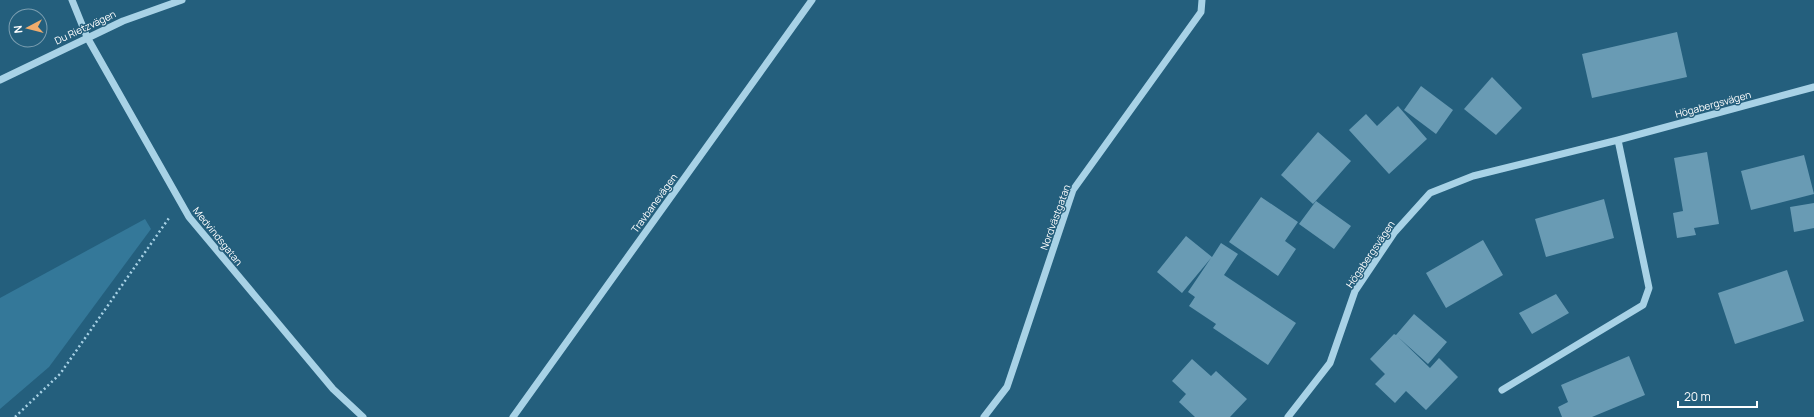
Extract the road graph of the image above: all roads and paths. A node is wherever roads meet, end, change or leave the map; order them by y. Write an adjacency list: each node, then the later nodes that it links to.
1 (72, 0): 5 (street, Medvindsgatan)
2 (182, 0): 5 (street, Du Rietzvägen)
3 (812, 0): 13 (street, Travbanevägen)
4 (1202, 0): 14 (street, Nordvästgatan)
5 (87, 37): 6 (street, Du Rietzvägen); 9 (street, Medvindsgatan)
6 (0, 80)
7 (1814, 87): 8 (street, Högabergsvägen)
8 (1618, 140): 10 (street); 15 (street, Högabergsvägen)
9 (180, 202): 11 (path); 12 (street, Medvindsgatan)
10 (1502, 390)
11 (15, 417)
12 (363, 417)
13 (513, 417)
14 (984, 417)
15 (1288, 417)

